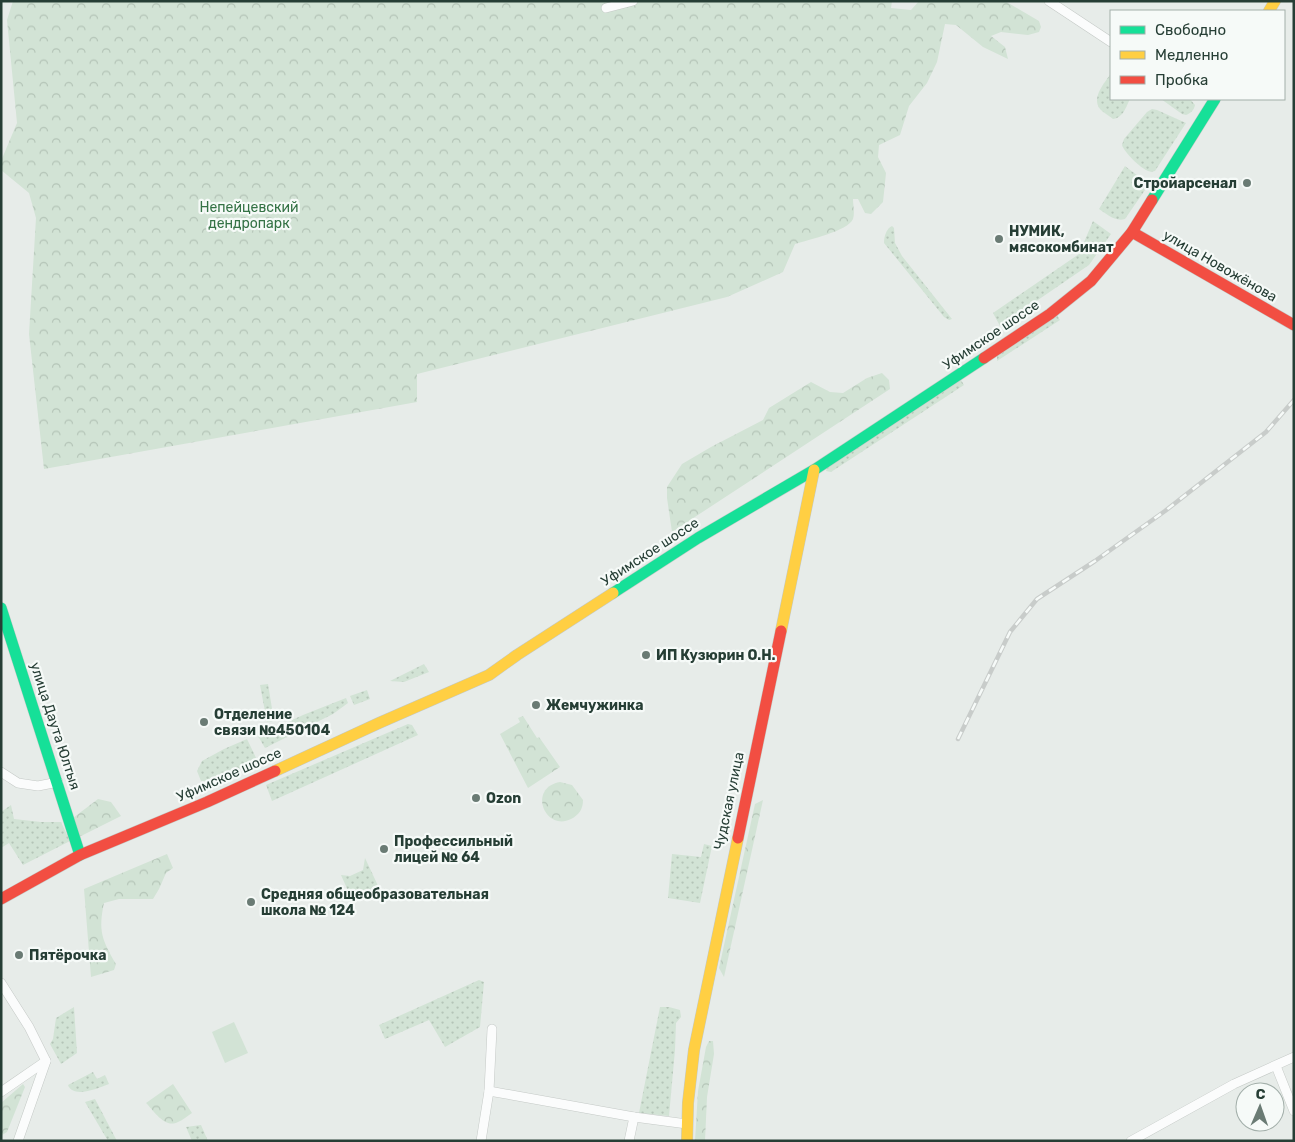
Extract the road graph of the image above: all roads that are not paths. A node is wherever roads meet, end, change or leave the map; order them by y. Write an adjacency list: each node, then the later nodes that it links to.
1 (633, 1): 3 (street)
2 (1050, 1): 4 (street)
3 (606, 8)
4 (1110, 41)
5 (1211, 100): 6 (main road, Уфимское шоссе)
6 (1132, 232): 7 (main road, улица Новожёнова); 8 (main road, Уфимское шоссе)
7 (1294, 325)
8 (814, 470): 12 (main road, Уфимское шоссе); 23 (main road, Чудская улица)
9 (1, 608): 11 (main road, улица Даута Юлтыя)
10 (1, 772): 11 (street)
11 (58, 782): 12 (main road, улица Даута Юлтыя)
12 (80, 855): 13 (main road, Уфимское шоссе)
13 (1, 899)
14 (1, 983): 17 (street)
15 (492, 1029): 19 (street)
16 (1294, 1057): 18 (street)
17 (46, 1061): 20 (street); 24 (street)
18 (1276, 1066): 21 (street); 28 (street)
19 (489, 1091): 22 (street); 25 (street)
20 (1, 1092)
21 (1294, 1111)
22 (634, 1117): 23 (street); 26 (street)
23 (687, 1124): 27 (main road, Чудская улица)
24 (18, 1141)
25 (481, 1141)
26 (629, 1141)
27 (687, 1141)
28 (1131, 1141)

